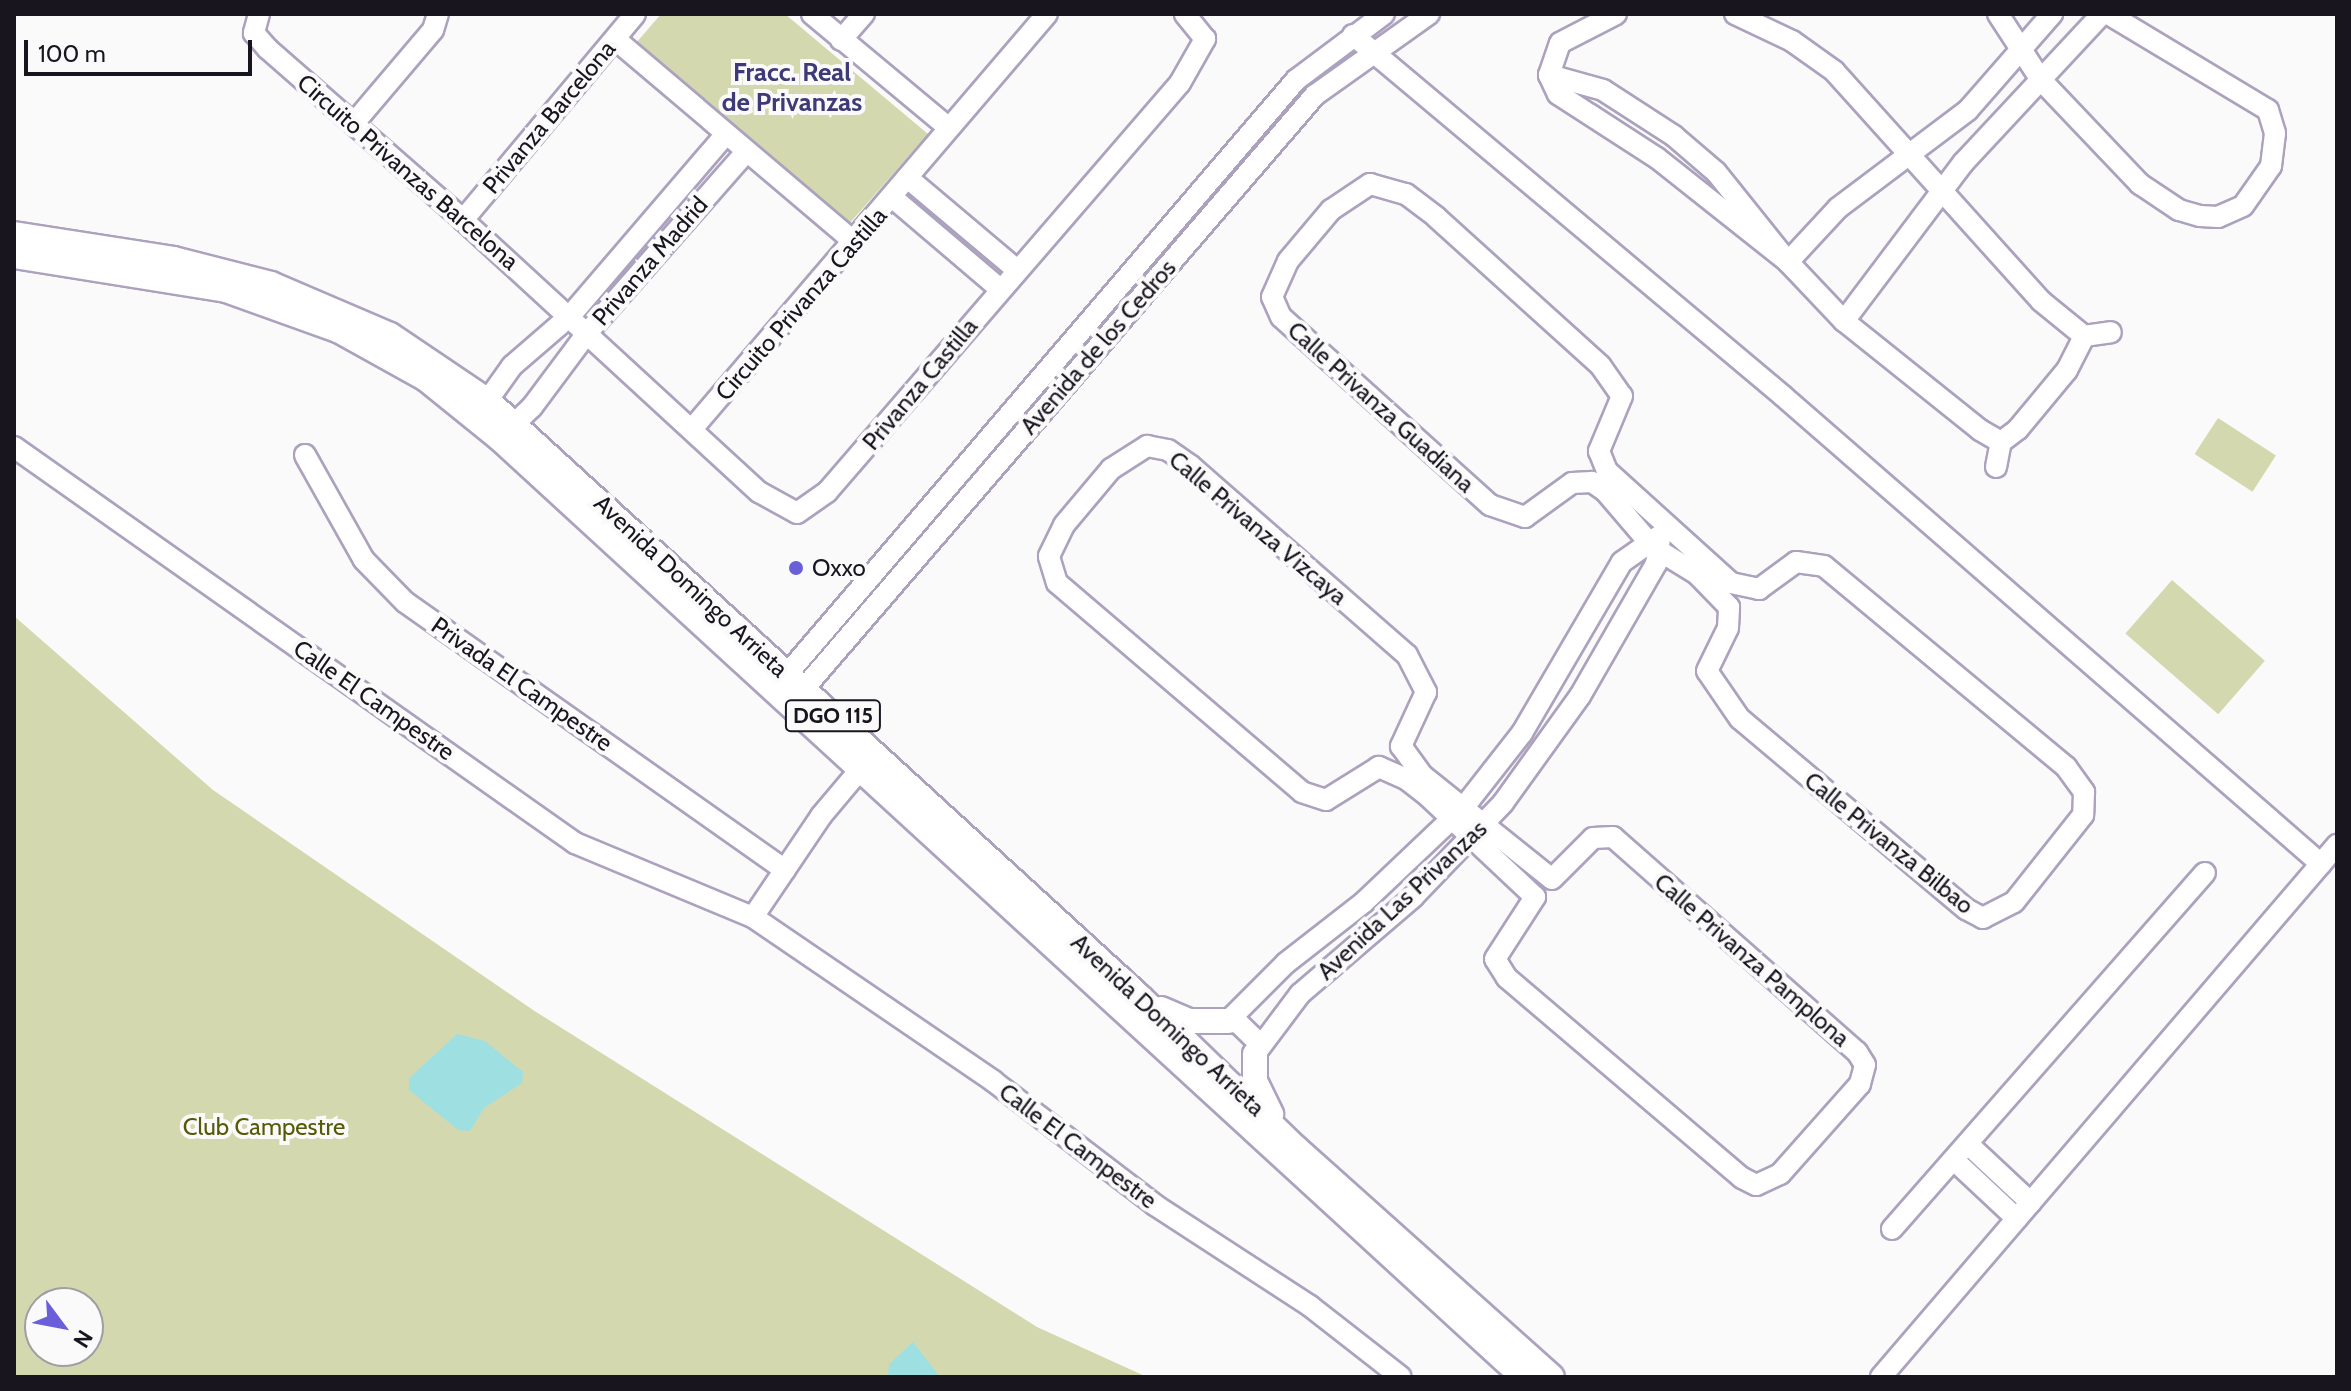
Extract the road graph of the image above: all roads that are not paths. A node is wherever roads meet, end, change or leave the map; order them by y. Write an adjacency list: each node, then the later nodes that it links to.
1 (438, 14): 21 (street)
2 (635, 14): 16 (street, Privanza Barcelona)
3 (864, 14): 17 (street)
4 (1047, 14): 22 (street)
5 (1185, 14): 34 (street, Privanza Castilla)
6 (1384, 14): 15 (street, Avenida de los Cedros)
7 (1429, 14): 19 (street, Avenida de los Cedros)
8 (1616, 14): 33 (street)
9 (1735, 14): 25 (street)
10 (1998, 14): 18 (street)
11 (2052, 14): 18 (street)
12 (2105, 14): 20 (street); 20 (street)
13 (819, 16): 17 (street)
14 (256, 19): 21 (street, Circuito Privanzas Barcelona)
15 (1353, 35): 19 (street); 53 (street, Avenida de los Cedros)
16 (615, 39): 23 (street); 29 (street, Privanza Barcelona)
17 (841, 40): 22 (street)
18 (2022, 48): 20 (street); 25 (street)
19 (1372, 52): 53 (street, Avenida de los Cedros); 58 (street)
20 (2041, 80): 27 (street)
21 (354, 123): 29 (street, Circuito Privanzas Barcelona)
22 (949, 128): 26 (street)
23 (725, 135): 24 (street); 36 (street, Privanza Madrid)
24 (746, 152): 31 (street); 38 (street, Privanza Madrid)
25 (1909, 155): 27 (street); 33 (street)
26 (909, 179): 28 (street, Circuito Privanza Castilla); 34 (street)
27 (1941, 191): 37 (street); 40 (street)
28 (893, 198): 31 (street, Circuito Privanza Castilla); 35 (street)
29 (463, 220): 36 (street, Circuito Privanzas Barcelona)
30 (14, 234): 43 (main road, Avenida Domingo Arrieta / DGO 115)
31 (853, 241): 44 (street, Circuito Privanza Castilla)
32 (14, 256): 43 (main road, Avenida Domingo Arrieta / DGO 115)
33 (1788, 262): 37 (street)
34 (1017, 270): 35 (street, Privanza Castilla)
35 (1000, 289): 44 (street, Privanza Castilla)
36 (570, 316): 38 (street, Privanza Castilla); 41 (street, Privanza Madrid)
37 (1844, 321): 46 (street)
38 (588, 332): 42 (street, Privanza Madrid); 44 (street, Privanza Castilla)
39 (2111, 332): 40 (street)
40 (2084, 336): 46 (street)
41 (533, 351): 42 (street); 43 (street, Privanza Madrid)
42 (557, 372): 45 (street, Privanza Madrid)
43 (482, 409): 45 (main road, Avenida Domingo Arrieta / DGO 115)
44 (692, 429)
45 (507, 431): 53 (main road, Avenida Domingo Arrieta / DGO 115)
46 (2001, 442): 49 (street)
47 (14, 447): 61 (street, Calle El Campestre)
48 (305, 455): 59 (street, Privada El Campestre)
49 (1996, 467)
50 (1636, 498): 51 (street); 51 (street, Calle Privanza Guadiana); 52 (street, Calle Privanza Guadiana)
51 (1655, 543): 52 (street); 52 (street, Calle Privanza Bilbao); 55 (street, Avenida Las Privanzas); 56 (street, Avenida Las Privanzas)
52 (1692, 547)
53 (789, 690): 54 (main road, Avenida Domingo Arrieta / DGO 115)
54 (867, 761): 59 (street); 62 (main road, Avenida Domingo Arrieta / DGO 115); 65 (main road, Avenida Domingo Arrieta / DGO 115)
55 (1458, 813): 55 (street, Calle Privanza Vizcaya); 56 (street, Calle Privanza Pamplona); 63 (street, Avenida Las Privanzas)
56 (1479, 832): 56 (street, Calle Privanza Pamplona); 64 (street, Avenida Las Privanzas)
57 (2337, 845): 58 (street)
58 (2321, 864): 69 (street)
59 (785, 870): 61 (street)
60 (2205, 873): 66 (street)
61 (753, 917): 73 (street, Calle El Campestre)
62 (1140, 997): 63 (main road); 65 (main road, Avenida Domingo Arrieta / DGO 115)
63 (1230, 1019): 64 (street); 65 (main road)
64 (1258, 1049): 65 (main road); 67 (main road)
65 (1211, 1080): 67 (main road, Avenida Domingo Arrieta / DGO 115); 72 (main road, Avenida Domingo Arrieta / DGO 115)
66 (1968, 1144): 68 (street); 69 (street)
67 (1296, 1148): 72 (main road, Avenida Domingo Arrieta / DGO 115)
68 (1954, 1160): 70 (street); 71 (street)
69 (2031, 1203): 70 (street)
70 (2017, 1219): 76 (street)
71 (1892, 1229)
72 (1484, 1331): 74 (main road, Avenida Domingo Arrieta / DGO 115); 75 (main road, Avenida Domingo Arrieta / DGO 115)
73 (1401, 1377)
74 (1523, 1377)
75 (1552, 1377)
76 (1881, 1377)

